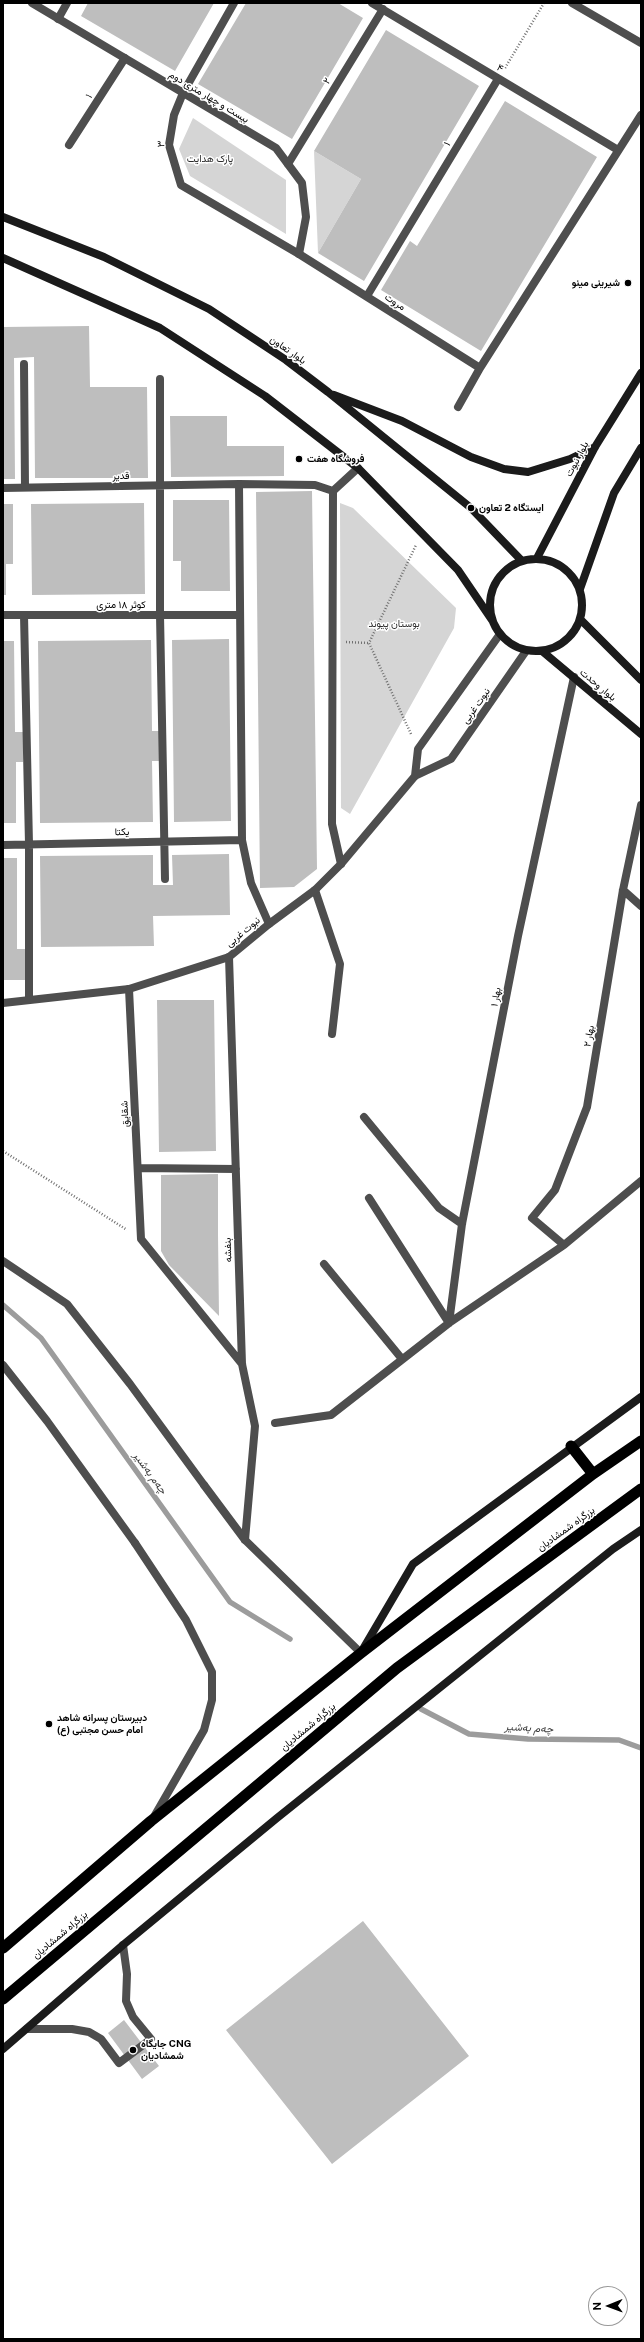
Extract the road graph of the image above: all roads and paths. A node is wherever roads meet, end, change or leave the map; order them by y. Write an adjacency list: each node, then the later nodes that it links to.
1 (32, 3): 8 (street, بیست و چهار متری دوم)
2 (67, 3): 8 (street)
3 (234, 3): 12 (street, ۳)
4 (372, 3): 7 (street, ۴)
5 (544, 3): 11 (path)
6 (572, 3): 9 (street)
7 (383, 9): 11 (street, ۴); 16 (street, ۲)
8 (58, 18): 10 (street, بیست و چهار متری دوم)
9 (641, 43)
10 (125, 58): 12 (street, بیست و چهار متری دوم); 14 (street, ۱)
11 (498, 79): 15 (street, ۴); 20 (street, ۱)
12 (183, 93): 16 (street, بیست و چهار متری دوم); 18 (street, ۳)
13 (641, 116): 15 (street)
14 (69, 145)
15 (618, 150): 22 (street)
16 (288, 164): 18 (street, بیست و چهار متری دوم)
17 (3, 217): 25 (main road, بلوار تعاون)
18 (299, 254): 20 (street, مروت)
19 (3, 258): 29 (main road)
20 (366, 296): 22 (street, مروت)
21 (24, 364): 33 (street)
22 (480, 368): 26 (street)
23 (641, 373): 27 (main road, بلوار نبوت)
24 (160, 379): 31 (street)
25 (328, 392): 27 (main road); 37 (main road, بلوار تعاون)
26 (458, 407)
27 (595, 447): 36 (main road, بلوار نبوت)
28 (641, 448): 38 (main road)
29 (358, 468): 34 (street); 35 (main road)
30 (239, 484): 31 (street, قدیر); 34 (street, قدیر); 42 (street)
31 (160, 485): 33 (street, قدیر); 41 (street)
32 (3, 488): 33 (street, قدیر)
33 (25, 488)
34 (333, 491): 46 (street)
35 (421, 532): 44 (main road); 47 (path)
36 (537, 558): 37 (main road); 38 (main road)
37 (521, 560): 44 (main road)
38 (580, 589): 43 (main road)
39 (3, 615): 40 (street, کوثر ۱۸ متری)
40 (24, 615): 41 (street, کوثر ۱۸ متری); 58 (street)
41 (160, 615): 42 (street, کوثر ۱۸ متری); 57 (street)
42 (239, 615): 56 (street)
43 (580, 619): 49 (main road); 51 (main road)
44 (492, 620): 45 (main road)
45 (500, 634): 48 (main road); 53 (street)
46 (332, 642): 47 (path); 60 (street)
47 (369, 643): 53 (path)
48 (526, 651): 49 (main road); 54 (street, نبوت غربی)
49 (542, 651): 50 (main road, بلوار وحدت)
50 (574, 677): 52 (main road, بلوار وحدت); 77 (street, بهار ۱)
51 (641, 680)
52 (641, 734)
53 (418, 749): 54 (street)
54 (415, 776): 60 (street, نبوت غربی)
55 (641, 805): 63 (street, بهار ۲)
56 (242, 840): 57 (street, یکتا); 65 (street)
57 (164, 842): 58 (street, یکتا); 61 (street)
58 (29, 844): 59 (street, یکتا); 68 (street)
59 (3, 845)
60 (341, 864): 62 (street, نبوت غربی)
61 (165, 879)
62 (315, 890): 65 (street, نبوت غربی); 70 (street)
63 (623, 890): 64 (street); 79 (street, بهار ۲)
64 (641, 906)
65 (269, 924): 66 (street, نبوت غربی)
66 (229, 957): 67 (street, نبوت غربی); 74 (street, بنفشه)
67 (129, 989): 68 (street, نبوت غربی); 73 (street, شقایق)
68 (29, 1000): 69 (street, نبوت غربی)
69 (3, 1003)
70 (332, 1034)
71 (364, 1117): 77 (street)
72 (3, 1151): 78 (path)
73 (138, 1168): 74 (street); 78 (street, شقایق)
74 (236, 1169): 84 (street, بنفشه)
75 (641, 1182): 79 (street)
76 (369, 1198): 82 (street)
77 (462, 1224): 82 (street, بهار ۱)
78 (141, 1239): 84 (street)
79 (564, 1245): 82 (street)
80 (3, 1261): 93 (street)
81 (324, 1264): 83 (street)
82 (449, 1323): 83 (street)
83 (402, 1359): 87 (street)
84 (242, 1364): 93 (street, بنفشه)
85 (3, 1365): 95 (street)
86 (641, 1397): 89 (main road)
87 (275, 1423)
88 (641, 1441): 90 (highway)
89 (571, 1446): 90 (highway); 94 (main road)
90 (593, 1474): 94 (highway)
91 (641, 1489): 98 (highway, بزرگراه شمشادیان)
92 (641, 1530): 96 (main road)
93 (245, 1540): 94 (street)
94 (361, 1653): 95 (highway)
95 (151, 1821): 97 (highway)
96 (123, 1945): 99 (main road); 99 (street)
97 (3, 1948)
98 (3, 1999)
99 (27, 2029): 100 (main road)
100 (3, 2050)

